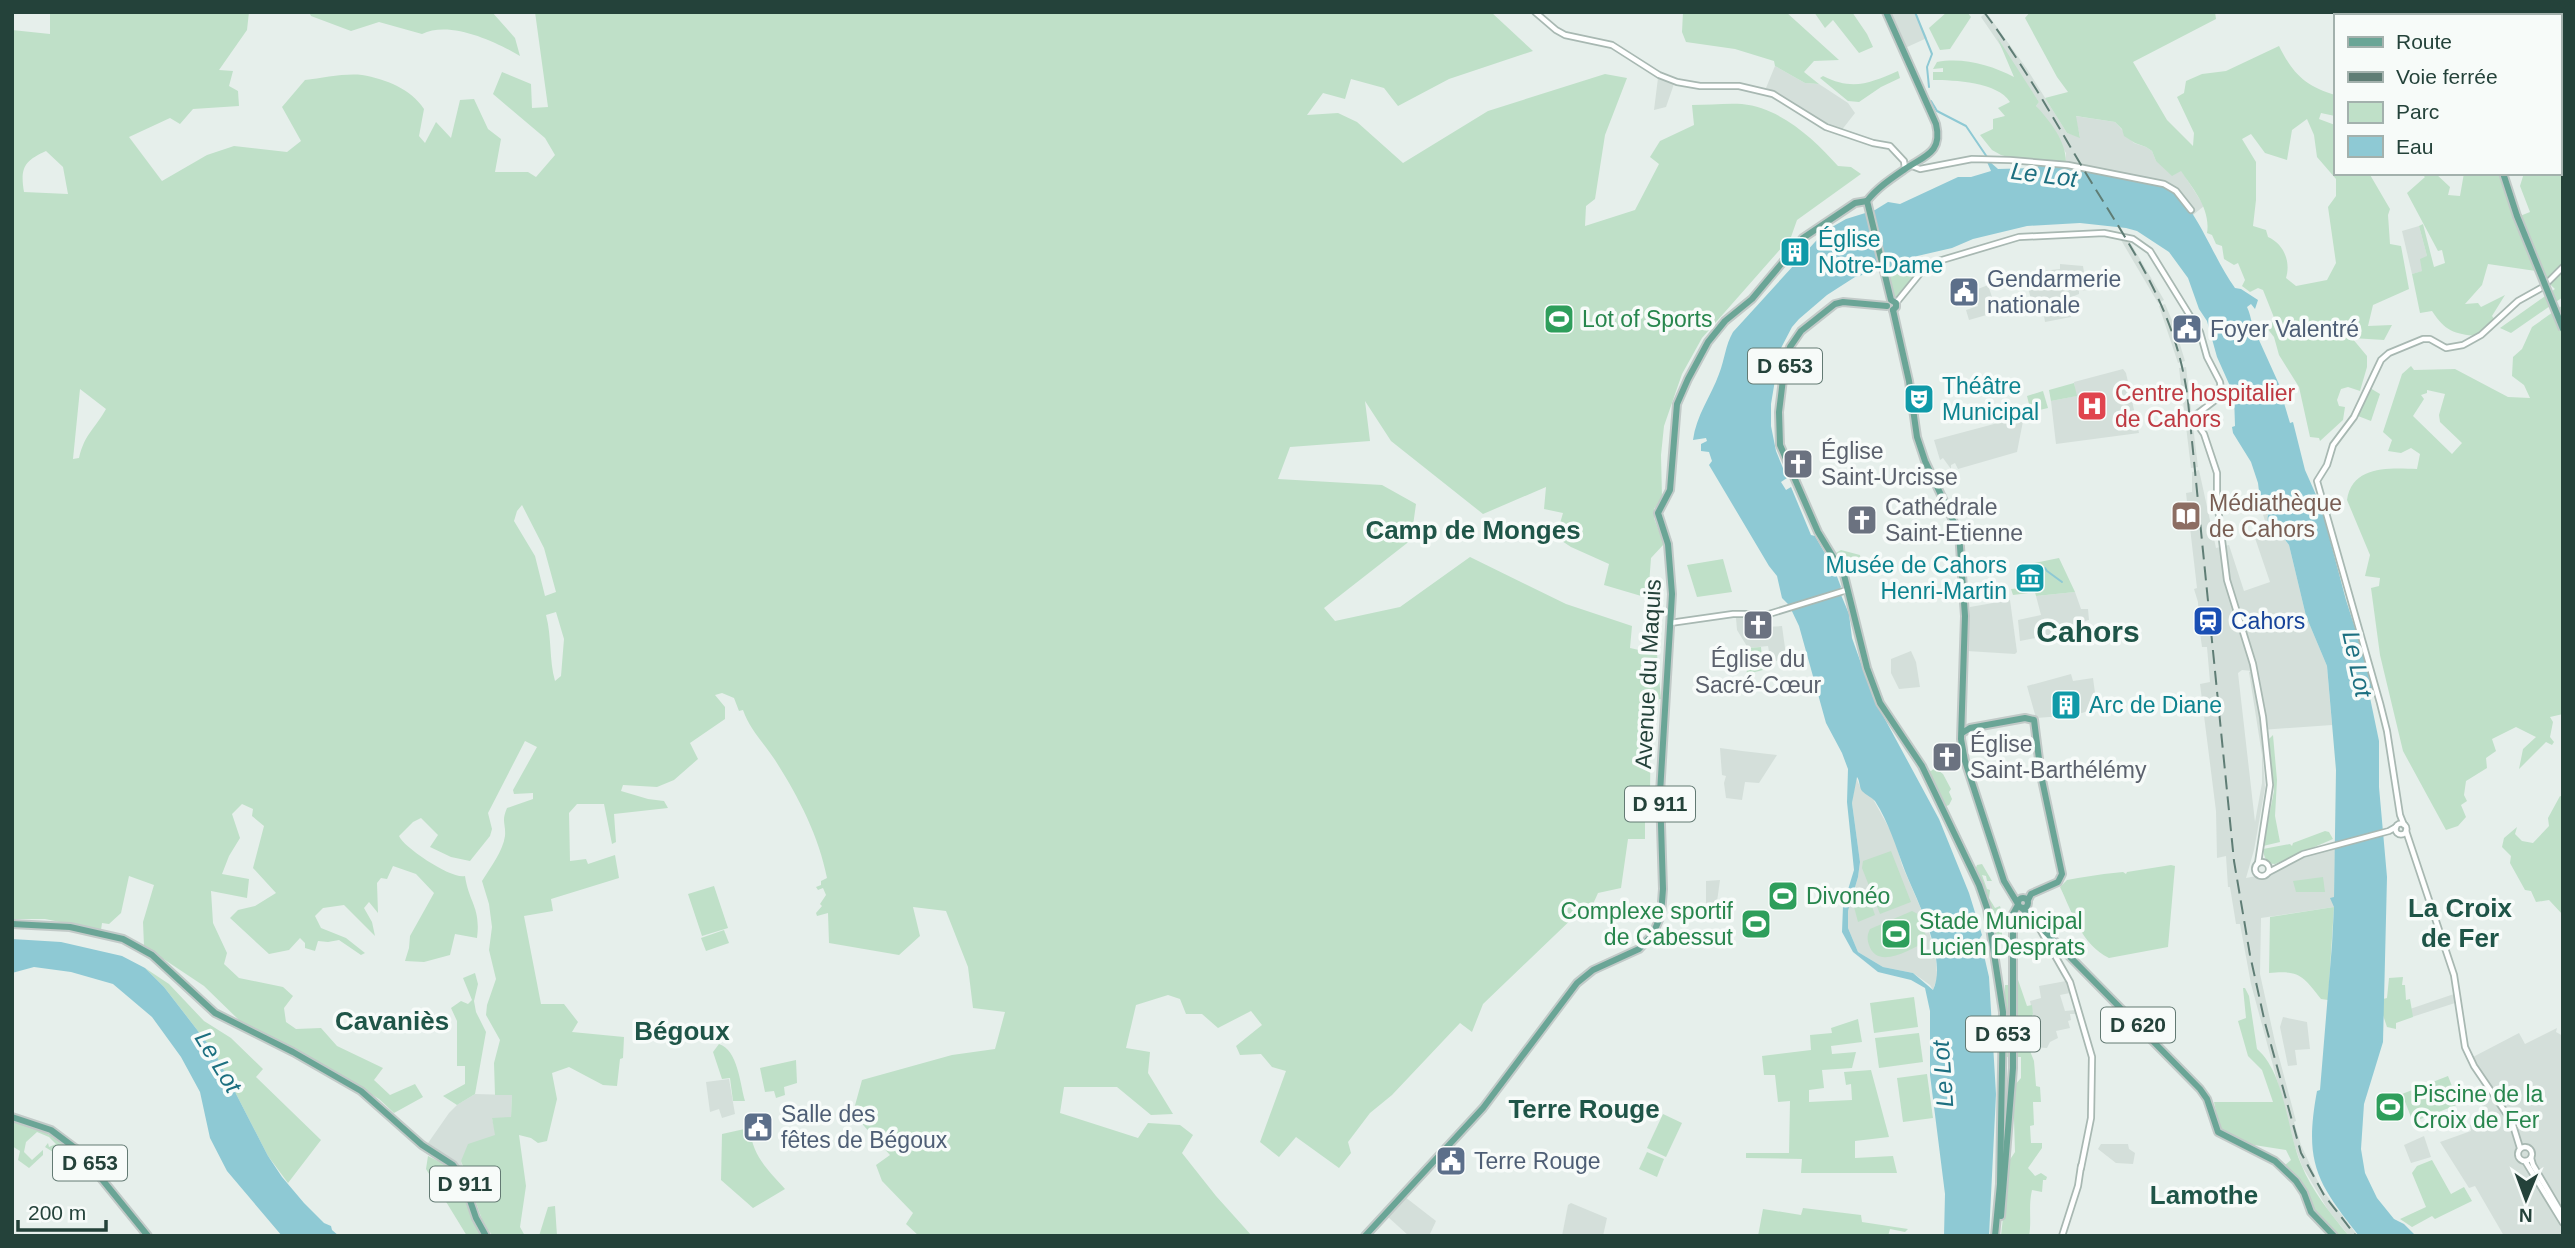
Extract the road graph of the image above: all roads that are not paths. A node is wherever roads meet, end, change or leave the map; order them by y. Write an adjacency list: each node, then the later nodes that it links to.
1 (1535, 12): 3 (street)
2 (1886, 12): 3 (main road)
3 (1909, 167): 5 (main road); 6 (street)
4 (2504, 175): 7 (main road)
5 (1867, 201): 9 (main road, D 620); 13 (main road, Avenue du Maquis / D 911)
6 (2191, 210)
7 (2519, 215): 10 (main road, bridge); 11 (main road, bridge)
8 (2563, 267): 17 (street)
9 (1892, 305): 12 (main road, D 653); 14 (main road, D 620); 18 (street)
10 (2563, 321)
11 (2563, 329)
12 (1845, 590): 13 (street); 35 (main road, D 653)
13 (1669, 623): 34 (main road, Avenue du Maquis / D 911)
14 (1962, 718): 15 (main road); 16 (main road, D 620)
15 (1970, 728): 16 (main road); 21 (main road)
16 (1961, 735): 21 (main road, D 620)
17 (2397, 830): 19 (street); 27 (street)
18 (2263, 864): 19 (street); 20 (street); 20 (street)
19 (2279, 867): 20 (street)
20 (2269, 872)
21 (2023, 905): 22 (main road, D 620); 35 (main road)
22 (2037, 923): 24 (main road, D 620); 25 (street)
23 (12, 924): 33 (main road, D 911)
24 (2067, 954): 25 (street); 37 (main road, D 620)
25 (2066, 973): 36 (street)
26 (12, 1116): 32 (main road, D 653)
27 (2522, 1147): 28 (street); 29 (street)
28 (2531, 1158): 29 (street); 30 (street)
29 (2525, 1161): 31 (street)
30 (2563, 1216)
31 (2563, 1223)
32 (148, 1236)
33 (486, 1236)
34 (1365, 1236)
35 (1996, 1236)
36 (2062, 1236)
37 (2334, 1236)

